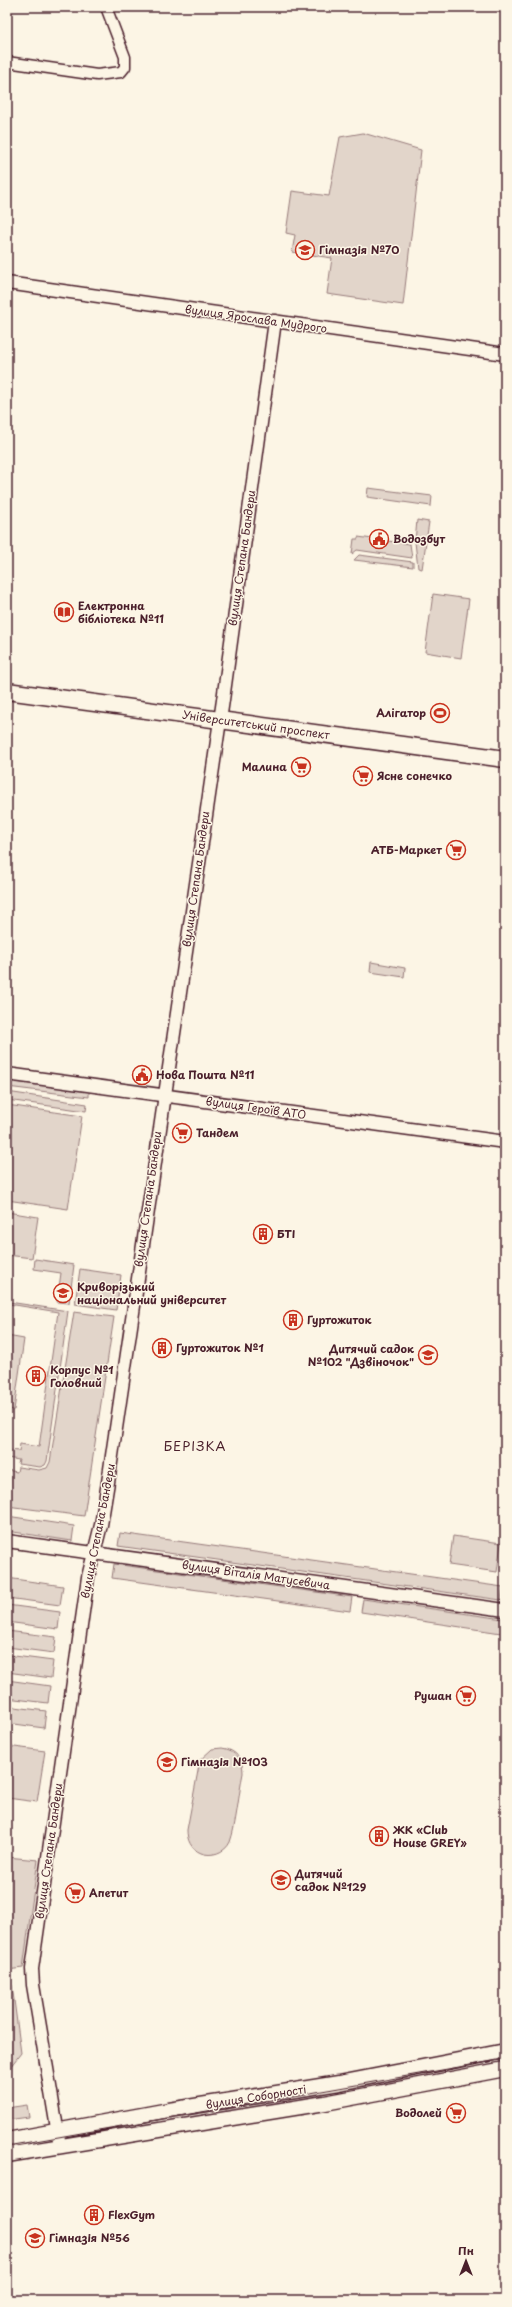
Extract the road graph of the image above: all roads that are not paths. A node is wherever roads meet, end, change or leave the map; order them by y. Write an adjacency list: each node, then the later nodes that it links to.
1 (106, 7): 2 (street)
2 (7, 62)
3 (7, 283): 4 (street, вулиця Ярослава Мудрого)
4 (275, 322): 5 (street, вулиця Ярослава Мудрого); 7 (street, вулиця Степана Бандери)
5 (505, 354)
6 (7, 691): 7 (main road, Університетський проспект)
7 (219, 720): 8 (main road, Університетський проспект); 10 (street, вулиця Степана Бандери)
8 (505, 759)
9 (7, 1074): 10 (street, вулиця Героїв АТО)
10 (164, 1096): 11 (street, вулиця Героїв АТО); 13 (street, вулиця Степана Бандери)
11 (505, 1142)
12 (7, 1540): 13 (street, вулиця Віталія Матусевича)
13 (95, 1552): 14 (street, вулиця Віталія Матусевича); 17 (street, вулиця Степана Бандери)
14 (505, 1610)
15 (505, 2051): 17 (main road, вулиця Соборності)
16 (505, 2070): 19 (main road, вулиця Соборності)
17 (57, 2132): 18 (main road, вулиця Соборності); 19 (street, вулиця Степана Бандери)
18 (7, 2140)
19 (60, 2146): 20 (main road, вулиця Соборності)
20 (7, 2156)

